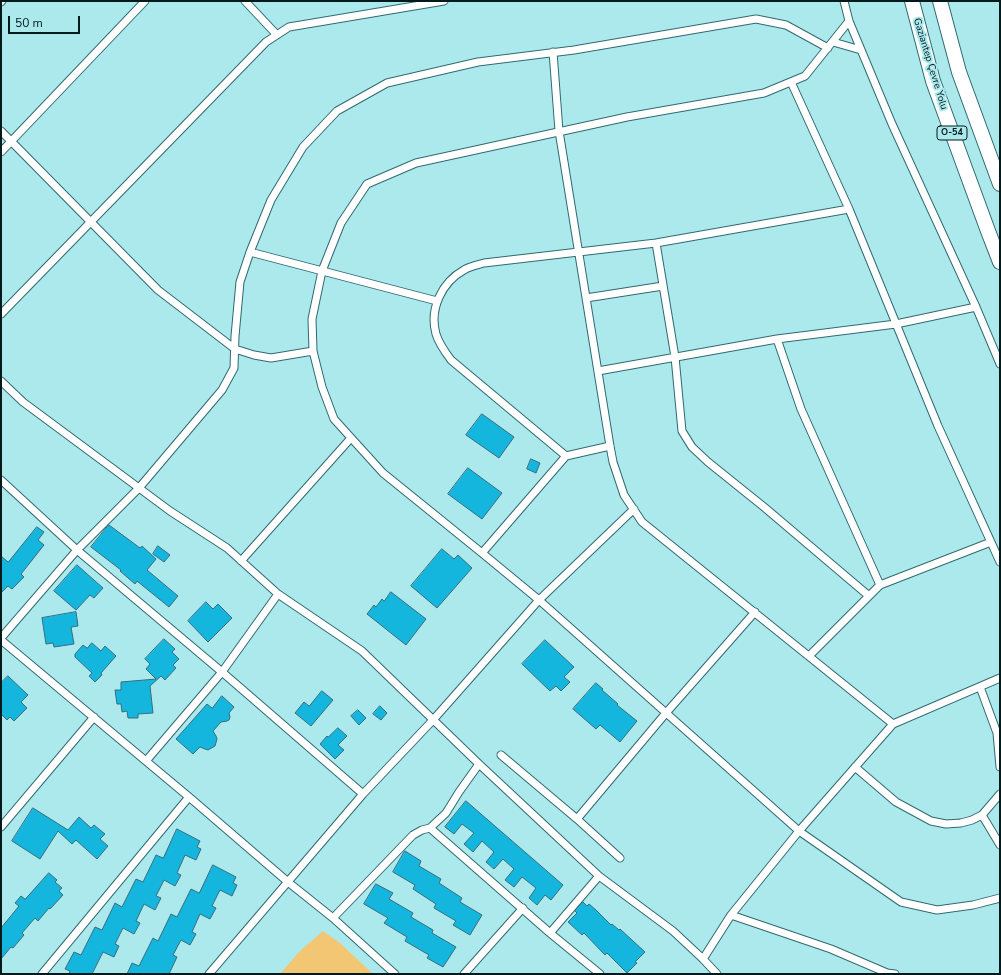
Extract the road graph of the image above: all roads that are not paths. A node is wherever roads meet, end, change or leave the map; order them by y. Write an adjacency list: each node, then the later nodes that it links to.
1 (145, 1): 16 (street)
2 (245, 1): 8 (street)
3 (440, 1): 8 (street)
4 (844, 1): 7 (street)
5 (912, 1): 24 (highway, Gaziantep Çevre Yolu / O-54)
6 (940, 1): 18 (highway, O-54)
7 (849, 21): 9 (street); 11 (street)
8 (277, 35): 20 (street)
9 (833, 42): 10 (street); 11 (street)
10 (828, 48): 12 (street); 13 (street)
11 (861, 50): 29 (street)
12 (553, 52): 15 (street); 22 (street)
13 (791, 82): 15 (street); 19 (street)
14 (1, 131): 16 (street)
15 (559, 131): 23 (street); 25 (street)
16 (11, 141): 17 (street); 20 (street)
17 (1, 152)
18 (1000, 184)
19 (849, 209): 21 (street); 31 (street)
20 (91, 222): 30 (street); 33 (street)
21 (656, 243): 23 (street); 26 (street)
22 (250, 252): 25 (street); 33 (street)
23 (579, 252): 27 (street); 28 (street)
24 (1000, 262)
25 (322, 272): 28 (street); 34 (street)
26 (663, 286): 27 (street); 35 (street)
27 (586, 298): 37 (street)
28 (437, 301): 41 (street)
29 (976, 307): 31 (street); 36 (street)
30 (1, 314)
31 (896, 324): 32 (street); 45 (street)
32 (777, 339): 35 (street); 50 (street)
33 (235, 349): 34 (street); 43 (street)
34 (313, 351): 39 (street)
35 (675, 357): 37 (street); 52 (street)
36 (1000, 364)
37 (598, 371): 40 (street)
38 (1, 381): 43 (street)
39 (351, 438): 47 (street); 48 (street)
40 (610, 446): 41 (street); 44 (street)
41 (566, 456): 47 (street)
42 (1, 480): 46 (street)
43 (139, 488): 46 (street); 48 (street)
44 (634, 509): 53 (street); 54 (street)
45 (991, 542): 49 (street); 50 (street)
46 (77, 550): 55 (street); 57 (street)
47 (482, 553): 53 (street)
48 (241, 561): 51 (street)
49 (1000, 562)
50 (880, 586): 52 (street)
51 (278, 594): 57 (street); 62 (street)
52 (869, 596): 56 (street)
53 (539, 600): 60 (street); 62 (street)
54 (755, 612): 56 (street); 60 (street)
55 (1, 639): 61 (street)
56 (809, 656): 63 (street)
57 (222, 672): 65 (street); 69 (street)
58 (1000, 678): 59 (street)
59 (980, 687): 63 (street); 68 (street)
60 (666, 713): 73 (street); 76 (street)
61 (94, 717): 65 (street); 74 (street)
62 (433, 720): 66 (street); 69 (street)
63 (893, 724): 67 (street)
64 (501, 755): 73 (street)
65 (146, 761): 71 (street)
66 (479, 764): 75 (street); 79 (street)
67 (855, 767): 72 (street); 76 (street)
68 (1000, 767)
69 (363, 794): 80 (street)
70 (1000, 794): 72 (street)
71 (189, 797): 80 (street); 87 (street)
72 (982, 815): 77 (street)
73 (577, 819): 78 (street)
74 (1, 827)
75 (430, 828): 82 (street); 84 (street)
76 (799, 831): 81 (street); 83 (street)
77 (1000, 845)
78 (620, 858)
79 (599, 876): 85 (street); 86 (street)
80 (288, 882): 84 (street); 88 (street)
81 (1000, 898)
82 (523, 908): 85 (street); 90 (street)
83 (731, 915): 86 (street); 93 (street)
84 (333, 918): 89 (street)
85 (550, 933): 91 (street)
86 (703, 959): 92 (street)
87 (42, 974)
88 (210, 974)
89 (395, 974)
90 (464, 974)
91 (600, 974)
92 (717, 974)
93 (895, 974)

